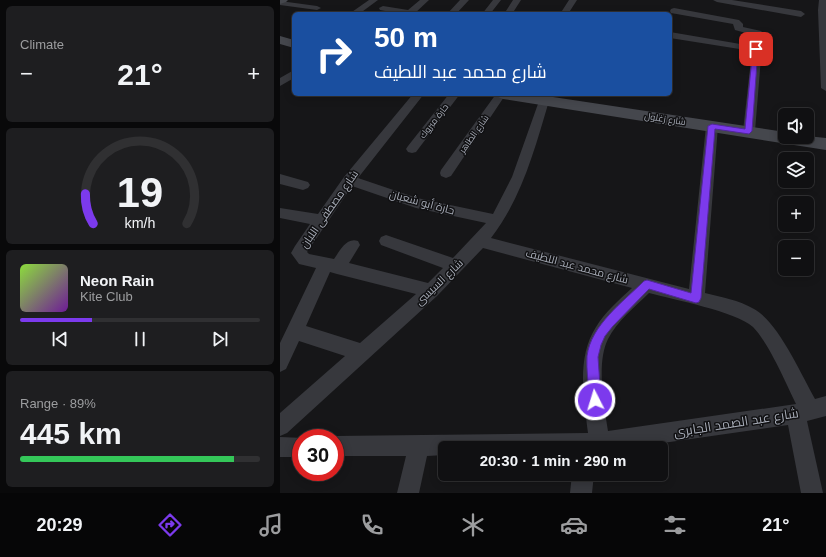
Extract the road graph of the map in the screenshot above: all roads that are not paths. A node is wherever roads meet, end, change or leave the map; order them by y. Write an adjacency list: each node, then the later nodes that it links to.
1 (374, 0): 15 (street)
2 (393, 0): 13 (street)
3 (425, 0): 18 (street)
4 (465, 0): 19 (street)
5 (497, 0): 20 (street)
6 (517, 0): 21 (street)
7 (573, 0): 22 (street)
8 (716, 0): 11 (street)
9 (823, 0): 30 (street)
10 (281, 1): 12 (street)
11 (744, 2): 23 (street)
12 (317, 8)
13 (383, 8): 16 (street); 17 (street)
14 (674, 11): 28 (street)
15 (356, 12)
16 (376, 12)
17 (400, 12)
18 (411, 12)
19 (453, 12)
20 (488, 12)
21 (509, 12)
22 (565, 12)
23 (795, 18)
24 (672, 35): 28 (street)
25 (280, 40): 26 (street)
26 (292, 43)
27 (280, 47): 29 (street)
28 (756, 49): 40 (street)
29 (292, 50)
30 (825, 53): 33 (street)
31 (292, 74): 32 (street)
32 (280, 83)
33 (826, 88)
34 (417, 96): 45 (street, شارع مصطفى اللبان)
35 (453, 96): 42 (street, حارة مبروك)
36 (506, 96): 43 (street, شارع الطاهر)
37 (518, 96): 38 (street, شارع زغلول)
38 (544, 101): 39 (street, شارع زغلول); 49 (street, شارع السيسى)
39 (712, 126): 40 (street, شارع زغلول); 57 (street)
40 (749, 131): 41 (street, شارع زغلول)
41 (826, 144)
42 (412, 149)
43 (446, 173)
44 (280, 179): 46 (street)
45 (349, 180): 48 (street, شارع مصطفى اللبان); 49 (street, حارة أبو شعبان)
46 (302, 185)
47 (280, 213): 48 (street)
48 (321, 220): 53 (street, شارع مصطفى اللبان)
49 (496, 220): 51 (street, شارع السيسى)
50 (386, 240): 54 (street)
51 (480, 241): 54 (street, شارع السيسى); 55 (street, شارع محمد عبد اللطيف)
52 (353, 245): 53 (street)
53 (332, 265): 56 (street); 58 (street)
54 (456, 266): 56 (street, شارع السيسى)
55 (647, 284): 57 (street, شارع محمد عبد اللطيف); 63 (street)
56 (431, 291): 59 (street, شارع السيسى)
57 (696, 298): 61 (street, شارع محمد عبد اللطيف)
58 (295, 331): 59 (street); 60 (street)
59 (361, 352): 62 (street, شارع السيسى)
60 (280, 363)
61 (811, 410): 64 (street, شارع عبد الصمد الجابرى); 73 (street, شارع محمد عبد اللطيف)
62 (280, 426)
63 (590, 441)
64 (615, 441)
65 (344, 446): 66 (street, شارع عبد الصمد الجابرى)
66 (420, 446): 67 (street, شارع عبد الصمد الجابرى); 71 (street)
67 (438, 446)
68 (280, 447): 69 (street)
69 (292, 447)
70 (582, 481): 72 (street)
71 (408, 493)
72 (581, 493)
73 (812, 493)

